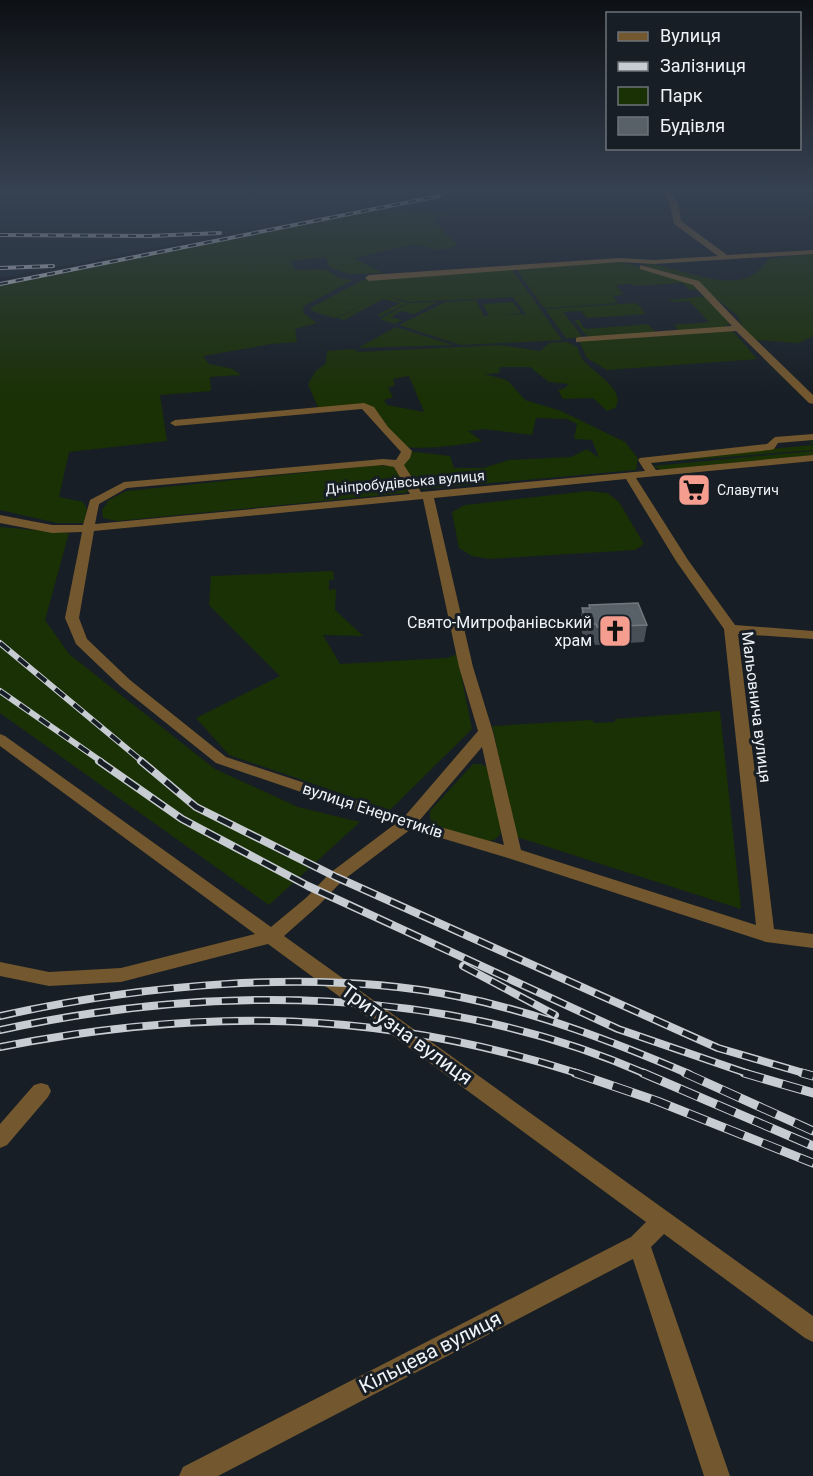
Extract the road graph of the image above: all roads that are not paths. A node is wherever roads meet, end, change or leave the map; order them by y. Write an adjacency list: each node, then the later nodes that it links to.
1 (713, 258): 2 (street)
2 (620, 260): 3 (street); 4 (street)
3 (369, 278)
4 (738, 328): 5 (street); 6 (street)
5 (579, 340)
6 (813, 401)
7 (175, 423): 10 (street)
8 (813, 438): 11 (street)
9 (813, 458): 11 (street, Дніпробудівська вулиця)
10 (398, 464): 13 (street); 15 (street, вулиця Енергетиків)
11 (652, 473): 12 (street, Дніпробудівська вулиця)
12 (628, 476): 13 (street, Дніпробудівська вулиця); 16 (street, Мальовнича вулиця)
13 (422, 496): 15 (street, Дніпробудівська вулиця); 18 (street)
14 (0, 519): 15 (street, Дніпробудівська вулиця)
15 (89, 528): 20 (street, вулиця Енергетиків)
16 (731, 629): 17 (street); 22 (street, Мальовнича вулиця)
17 (813, 634)
18 (486, 732): 20 (street); 21 (street)
19 (0, 739): 23 (street, Тритузна вулиця)
20 (408, 823): 21 (street, вулиця Енергетиків); 23 (street)
21 (514, 854): 22 (street, вулиця Енергетиків)
22 (766, 935): 24 (street, вулиця Енергетиків)
23 (272, 936): 25 (street); 28 (street, Тритузна вулиця)
24 (813, 941)
25 (0, 969)
26 (41, 1091): 27 (street)
27 (0, 1139)
28 (662, 1221): 29 (street, Кільцева вулиця); 30 (street, Тритузна вулиця)
29 (639, 1244): 31 (street, Кільцева вулиця); 32 (street)
30 (813, 1330)
31 (192, 1476)
32 (717, 1476)

